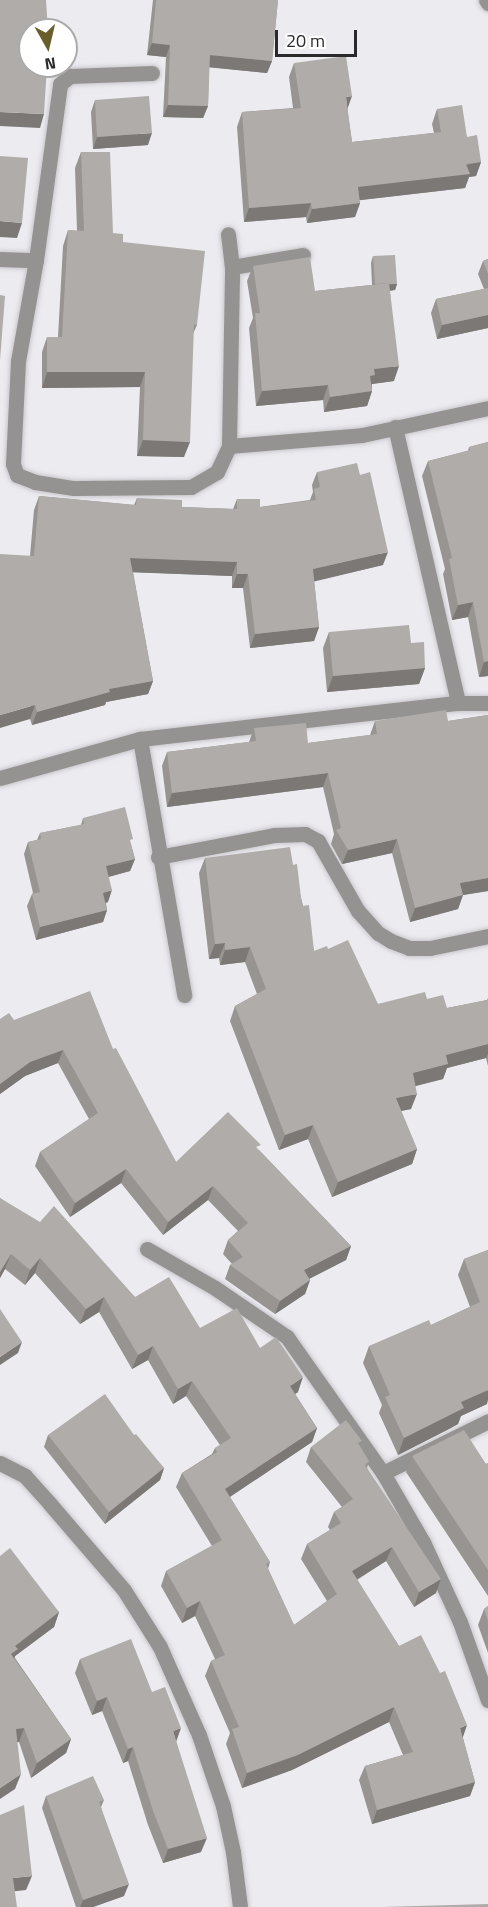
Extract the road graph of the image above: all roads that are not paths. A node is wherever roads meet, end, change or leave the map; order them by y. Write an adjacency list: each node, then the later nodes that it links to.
1 (152, 73): 5 (street)
2 (228, 234): 6 (street)
3 (303, 255): 6 (street)
4 (0, 259): 5 (street)
5 (36, 260): 9 (street)
6 (232, 267): 9 (street)
7 (488, 408): 8 (street)
8 (395, 427): 9 (street); 10 (street)
9 (229, 446)
10 (458, 703): 11 (street); 12 (street)
11 (488, 703)
12 (140, 739): 13 (street); 14 (street)
13 (0, 777)
14 (158, 857): 15 (street); 16 (street)
15 (488, 936)
16 (184, 994)
17 (147, 1249): 20 (street)
18 (488, 1421): 20 (street)
19 (0, 1463): 22 (street)
20 (383, 1473): 21 (street)
21 (488, 1700)
22 (240, 1907)

